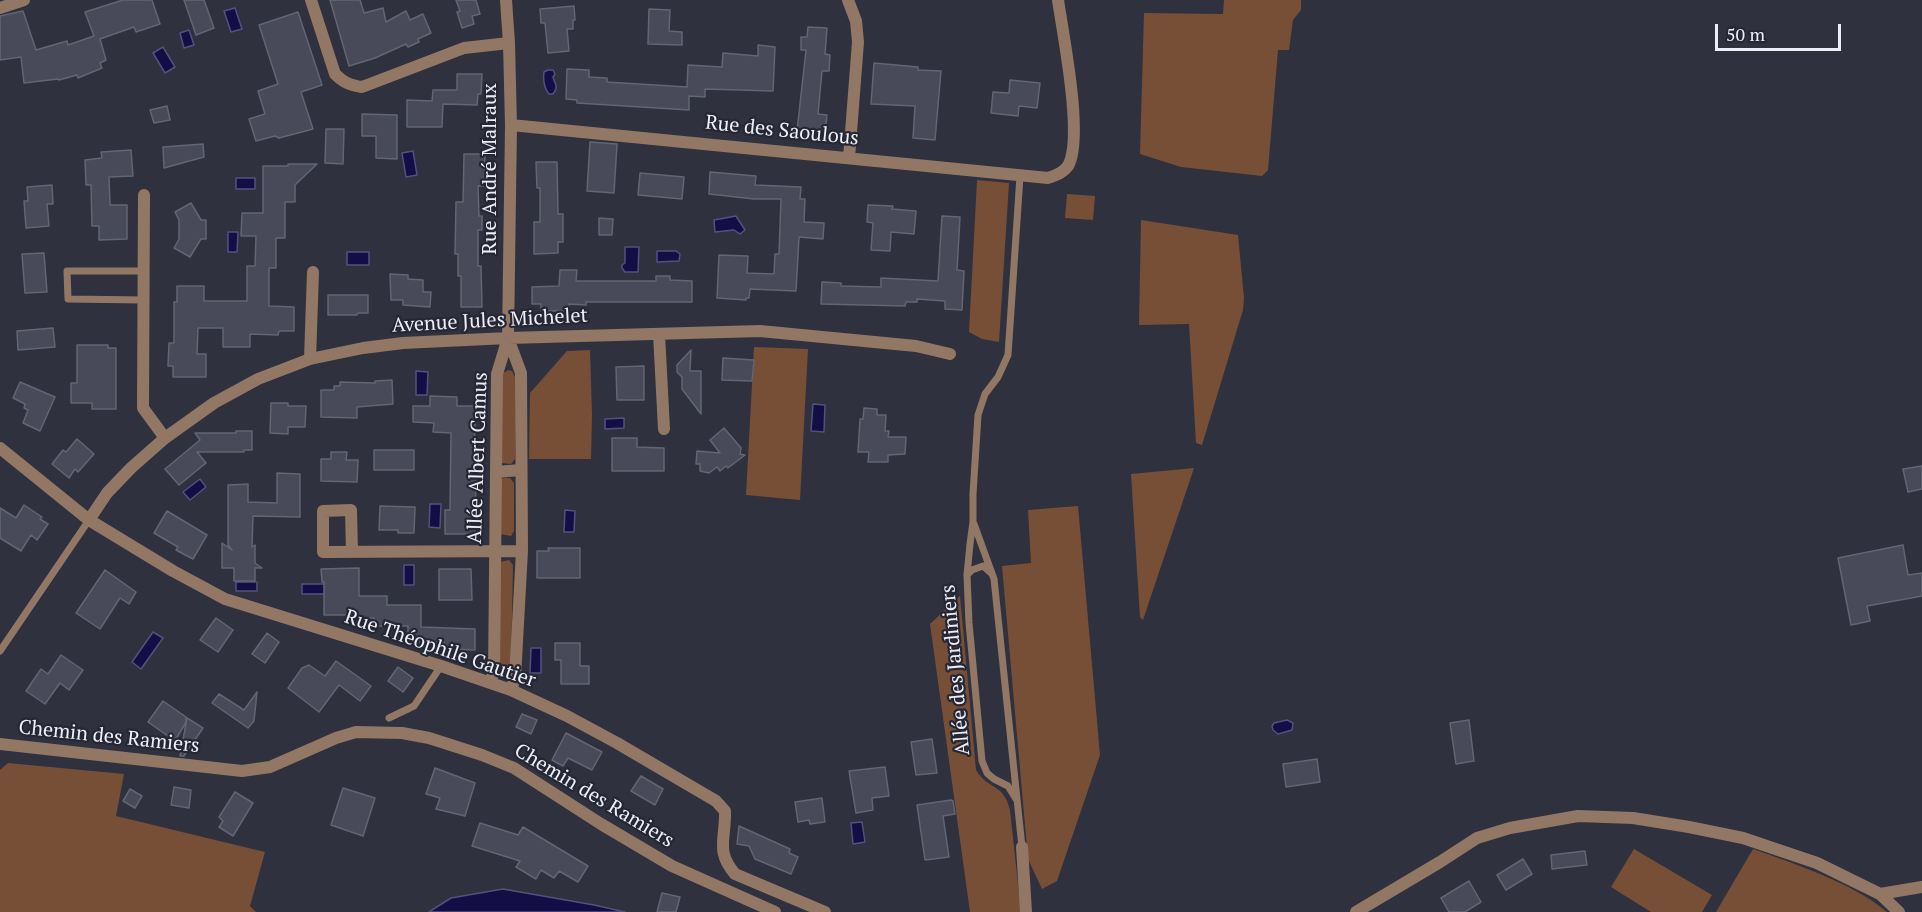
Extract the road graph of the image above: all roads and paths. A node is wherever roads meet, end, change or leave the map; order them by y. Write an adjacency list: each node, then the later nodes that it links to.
1 (24, 0): 6 (street)
2 (311, 0): 7 (street)
3 (506, 0): 7 (street, Rue André Malraux)
4 (848, 0): 9 (street)
5 (1058, 0): 10 (street, Rue des Saoulous)
6 (0, 8)
7 (509, 43): 8 (street, Rue André Malraux)
8 (511, 125): 9 (street, Rue des Saoulous); 16 (street, Rue André Malraux)
9 (849, 158): 10 (street, Rue des Saoulous)
10 (1020, 176): 25 (lane, Allée des Jardiniers)
11 (144, 195): 12 (street)
12 (143, 271): 14 (street); 14 (lane)
13 (313, 273): 18 (street)
14 (143, 300): 20 (street)
15 (658, 334): 16 (street, Avenue Jules Michelet); 17 (street, Avenue Jules Michelet); 19 (street)
16 (508, 338): 18 (street, Avenue Jules Michelet); 22 (street, Allée Albert Camus); 23 (street, Allée Albert Camus)
17 (950, 354)
18 (310, 359): 20 (street, Avenue Jules Michelet)
19 (664, 429)
20 (165, 438): 24 (street, Avenue Jules Michelet)
21 (0, 448): 24 (street, Rue Théophile Gautier)
22 (521, 471): 23 (street); 27 (street, Allée Albert Camus)
23 (496, 472): 26 (street, Allée Albert Camus)
24 (89, 520): 31 (lane); 32 (street, Rue Théophile Gautier)
25 (973, 522): 29 (lane, Allée des Jardiniers); 30 (lane, Allée des Jardiniers)
26 (495, 551): 27 (street); 28 (street); 33 (street, Allée Albert Camus)
27 (522, 551): 34 (street, Allée Albert Camus)
28 (352, 552)
29 (992, 574): 30 (lane); 37 (lane, Allée des Jardiniers)
30 (968, 575): 37 (lane, Allée des Jardiniers)
31 (0, 651)
32 (441, 666): 33 (street, Rue Théophile Gautier); 35 (lane)
33 (490, 682): 34 (street, Rue Théophile Gautier)
34 (510, 690): 42 (street, Rue Théophile Gautier)
35 (389, 718)
36 (0, 744): 41 (street, Chemin des Ramiers)
37 (1016, 799): 38 (lane, Allée des Jardiniers)
38 (1022, 847): 43 (street, Allée des Jardiniers)
39 (1922, 887): 40 (street)
40 (1880, 894): 44 (street); 45 (street)
41 (776, 912)
42 (825, 912)
43 (1026, 912)
44 (1356, 912)
45 (1899, 912)

